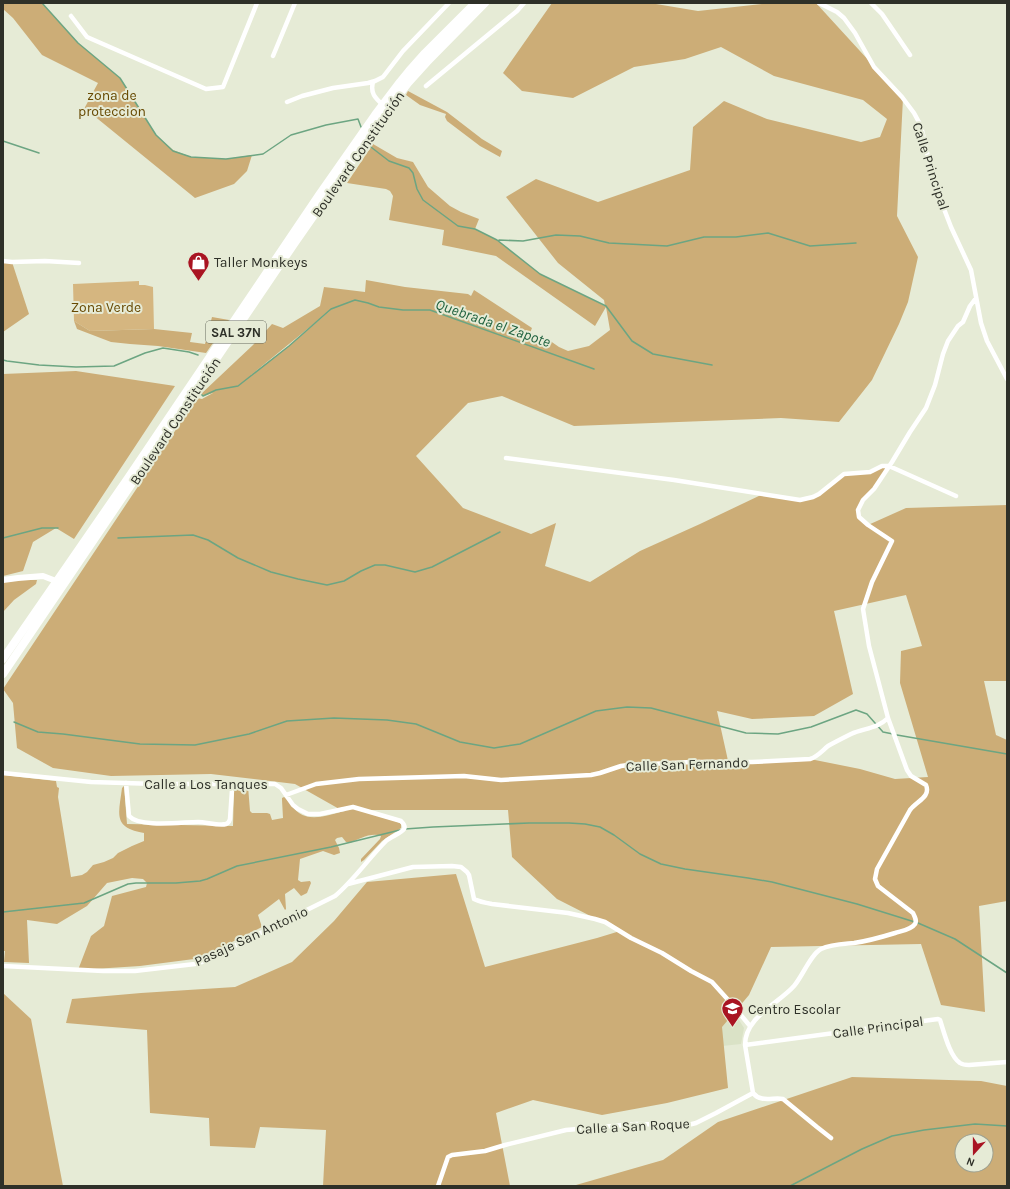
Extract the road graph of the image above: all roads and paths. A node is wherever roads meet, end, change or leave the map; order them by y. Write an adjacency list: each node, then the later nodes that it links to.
1 (257, 3): 9 (street)
2 (295, 3): 11 (street)
3 (449, 3): 12 (street)
4 (475, 3): 15 (highway, Boulevard Constitución / SAL 37N)
5 (485, 3): 26 (highway, Boulevard Constitución / SAL 37N)
6 (524, 3): 13 (street)
7 (819, 3): 18 (street, Calle Principal)
8 (871, 3): 10 (street)
9 (71, 16)
10 (910, 55)
11 (273, 56)
12 (373, 82): 14 (street); 15 (street)
13 (426, 86)
14 (287, 102)
15 (383, 105): 24 (highway, Boulevard Constitución / SAL 37N)
16 (3, 261): 17 (street)
17 (79, 263)
18 (976, 298): 19 (street, Calle Principal); 21 (street)
19 (1007, 378)
20 (506, 458): 21 (street)
21 (889, 466): 22 (street); 27 (street)
22 (956, 496)
23 (3, 580): 24 (street)
24 (56, 581): 25 (highway, Boulevard Constitución / SAL 37N)
25 (3, 659)
26 (3, 674)
27 (888, 718): 31 (street, Calle San Fernando); 34 (street)
28 (3, 773): 29 (street, Calle a Los Tanques)
29 (126, 784): 30 (street, Calle a Los Tanques); 30 (street)
30 (230, 784): 31 (street, Calle a Los Tanques)
31 (286, 795): 32 (street, Calle a Los Tanques)
32 (348, 884): 33 (street, Pasaje San Antonio); 34 (street)
33 (3, 966)
34 (750, 1026): 35 (street)
35 (745, 1044): 36 (street, Calle Principal); 37 (street)
36 (1007, 1062)
37 (753, 1093): 38 (street); 39 (street, Calle a San Roque)
38 (831, 1138)
39 (438, 1186)

